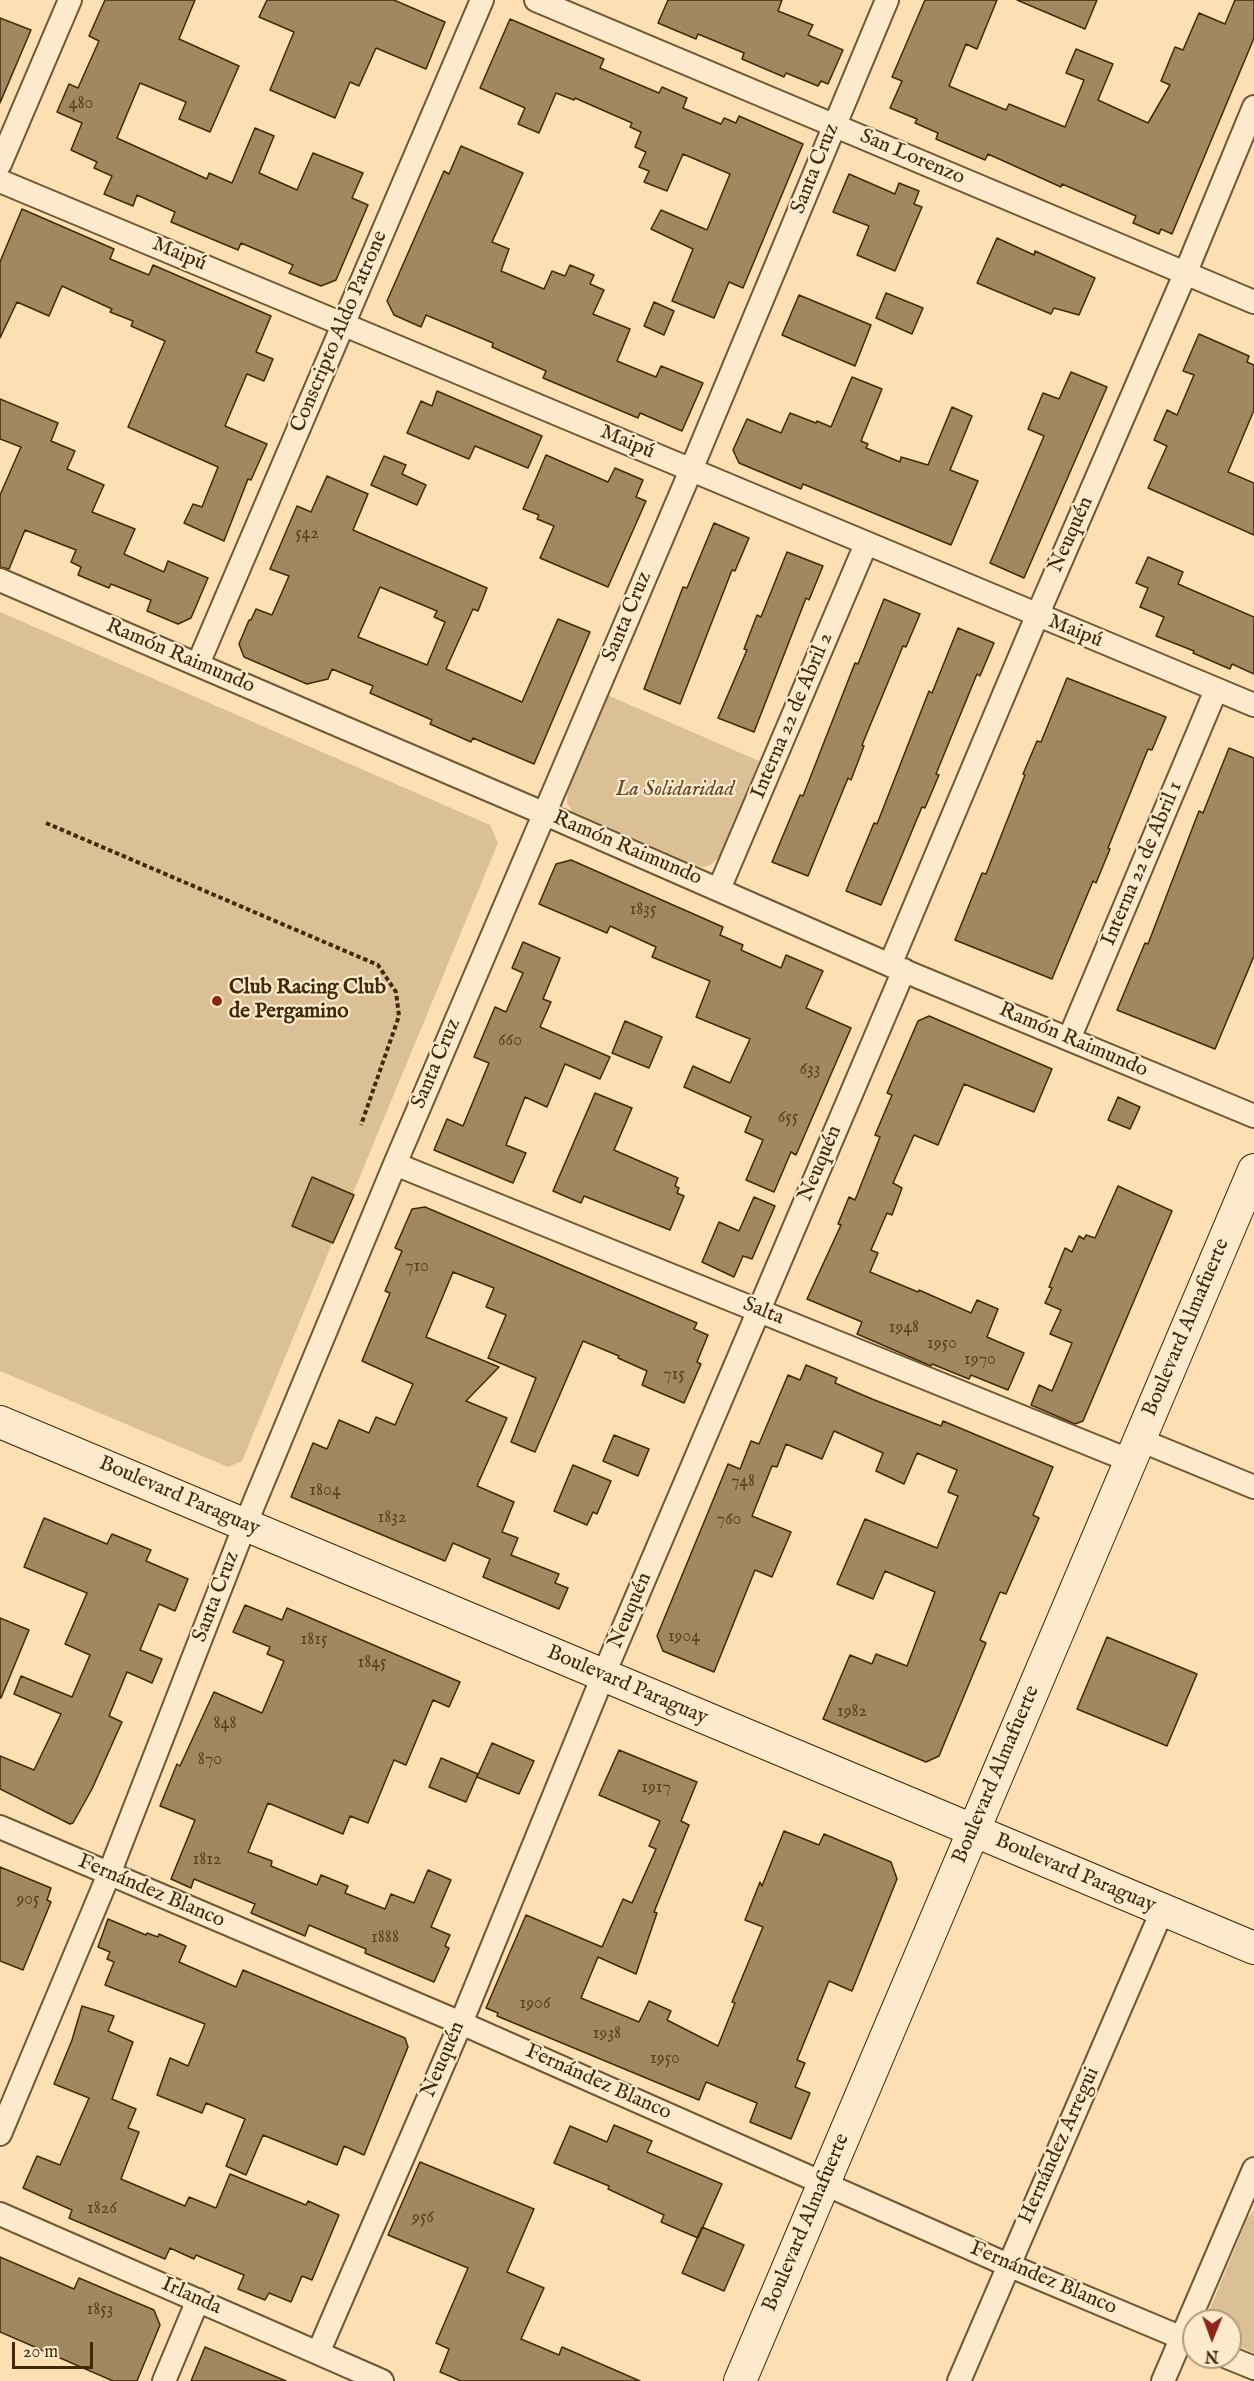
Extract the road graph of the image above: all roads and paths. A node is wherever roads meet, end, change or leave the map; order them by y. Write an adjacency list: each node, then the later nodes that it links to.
1 (70, 0): 7 (street)
2 (482, 0): 11 (street, Conscripto Aldo Patrone)
3 (536, 0): 6 (street, San Lorenzo)
4 (887, 0): 6 (street, Santa Cruz)
5 (1254, 107): 9 (street, Neuquén)
6 (834, 126): 9 (street, San Lorenzo); 12 (street, Santa Cruz)
7 (0, 164)
8 (0, 181): 11 (street, Maipú)
9 (1185, 274): 10 (street, San Lorenzo); 15 (street, Neuquén)
10 (1254, 302)
11 (343, 323): 12 (street, Maipú); 16 (street, Conscripto Aldo Patrone)
12 (692, 470): 13 (street, Maipú); 19 (street, Santa Cruz)
13 (866, 544): 15 (street, Maipú); 21 (street, Interna 22 de Abril 2)
14 (0, 580): 16 (street, Ramón Raimundo)
15 (1036, 616): 17 (street, Maipú); 22 (street, Neuquén)
16 (198, 664): 19 (street, Ramón Raimundo)
17 (1216, 690): 18 (street, Maipú); 23 (street, Interna 22 de Abril 1)
18 (1254, 705)
19 (543, 813): 21 (street, Ramón Raimundo); 26 (street, Santa Cruz)
20 (46, 823): 25 (path)
21 (720, 889): 22 (street, Ramón Raimundo)
22 (897, 967): 23 (street, Ramón Raimundo); 28 (street, Neuquén)
23 (1069, 1039): 24 (street, Ramón Raimundo)
24 (1254, 1116)
25 (361, 1125)
26 (394, 1164): 28 (street, Salta); 32 (street, Santa Cruz)
27 (1254, 1170): 30 (main road, Boulevard Almafuerte)
28 (759, 1310): 30 (street, Salta); 33 (street, Neuquén)
29 (0, 1422): 32 (main road, Boulevard Paraguay)
30 (1136, 1450): 31 (street, Salta); 35 (main road, Boulevard Almafuerte)
31 (1254, 1487)
32 (245, 1525): 33 (main road, Boulevard Paraguay); 36 (street, Santa Cruz)
33 (603, 1676): 35 (main road, Boulevard Paraguay); 39 (street, Neuquén)
34 (0, 1827): 36 (street, Fernández Blanco)
35 (972, 1832): 37 (main road, Boulevard Paraguay); 42 (main road, Boulevard Almafuerte)
36 (109, 1874): 39 (street, Fernández Blanco); 40 (street, Santa Cruz)
37 (1162, 1911): 38 (main road, Boulevard Paraguay); 44 (street, Hernández Arregui)
38 (1254, 1948)
39 (461, 2022): 42 (street, Fernández Blanco); 49 (street, Neuquén)
40 (0, 2134)
41 (1253, 2174): 46 (street)
42 (824, 2183): 44 (street, Fernández Blanco); 52 (main road, Boulevard Almafuerte)
43 (0, 2214): 45 (street, Irlanda)
44 (1008, 2265): 47 (street, Fernández Blanco); 53 (street, Hernández Arregui)
45 (198, 2300): 49 (street, Irlanda); 50 (street)
46 (1200, 2309)
47 (1182, 2338)
48 (1182, 2350): 54 (street)
49 (318, 2353): 51 (street, Irlanda)
50 (164, 2381)
51 (382, 2381)
52 (740, 2381)
53 (959, 2381)
54 (1163, 2381)

